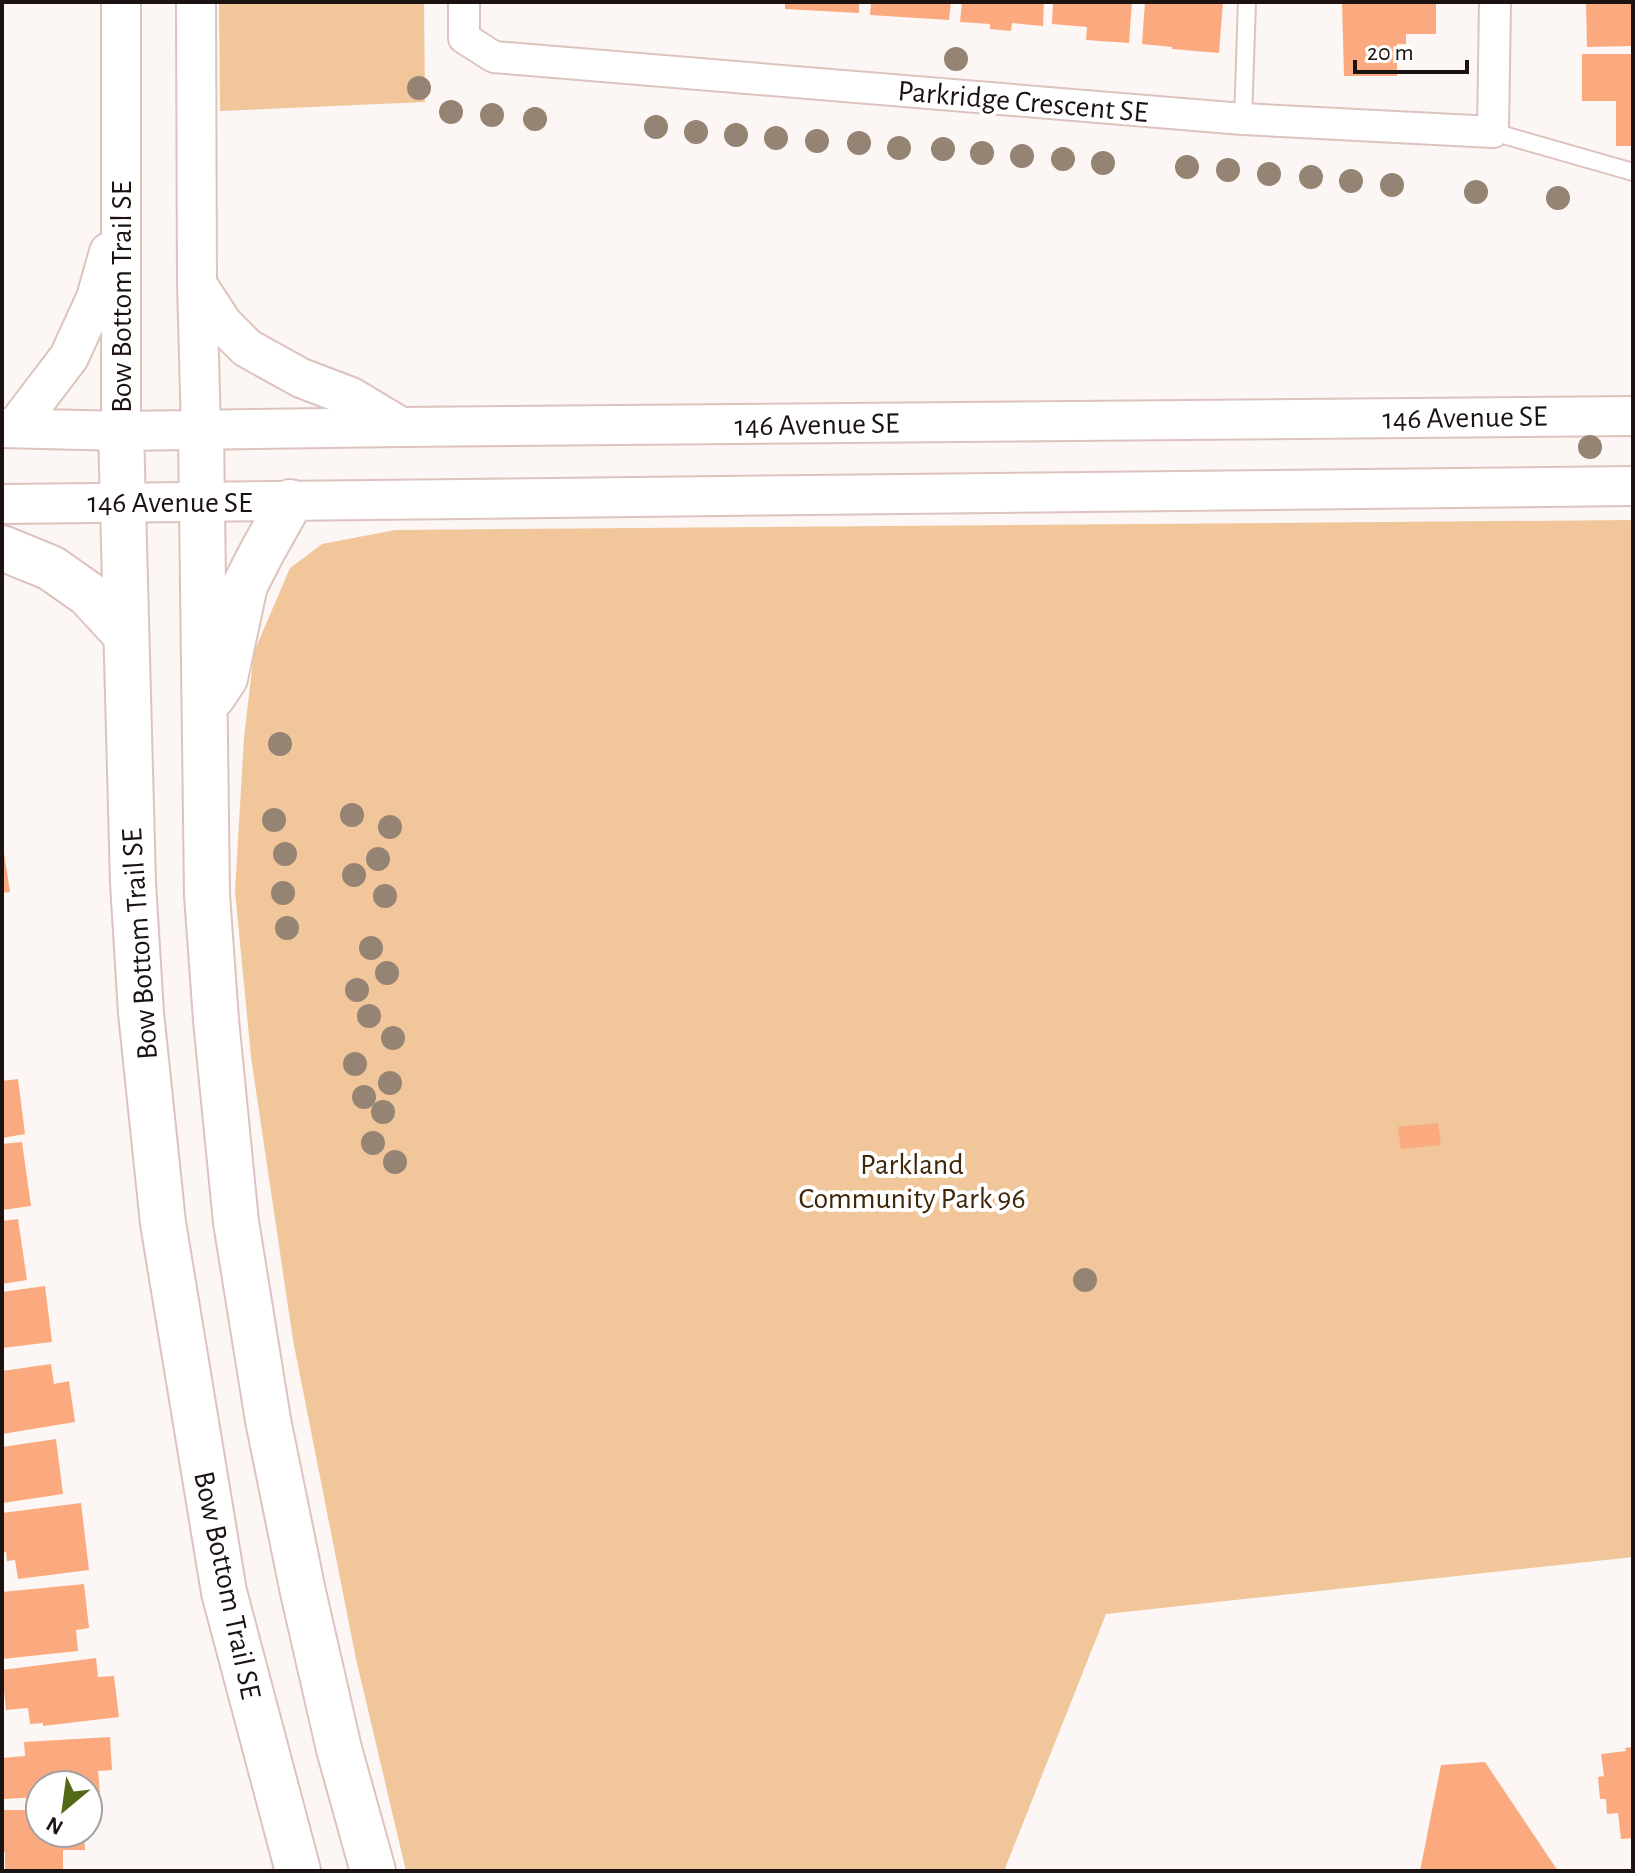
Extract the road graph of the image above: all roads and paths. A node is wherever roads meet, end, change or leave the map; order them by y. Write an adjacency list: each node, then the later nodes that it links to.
1 (121, 2): 9 (street, Bow Bottom Trail SE)
2 (196, 2): 10 (street)
3 (464, 2): 6 (street, Parkridge Crescent SE)
4 (1247, 2): 6 (lane)
5 (1495, 2): 7 (street)
6 (1243, 119): 7 (street, Parkridge Crescent SE)
7 (1493, 132): 8 (lane)
8 (1633, 172)
9 (122, 211): 13 (street); 15 (street, Bow Bottom Trail SE)
10 (197, 284): 12 (street); 14 (street)
11 (1633, 416): 12 (street, 146 Avenue SE)
12 (401, 427): 14 (street, 146 Avenue SE)
13 (8, 428): 15 (street, 146 Avenue SE)
14 (201, 430): 15 (street, 146 Avenue SE); 17 (main road)
15 (121, 431): 18 (main road, Bow Bottom Trail SE)
16 (1633, 486): 19 (street, 146 Avenue SE)
17 (200, 501): 18 (street, 146 Avenue SE); 19 (street, 146 Avenue SE); 23 (main road)
18 (124, 502): 20 (street, 146 Avenue SE); 22 (main road, Bow Bottom Trail SE)
19 (290, 502): 23 (main road)
20 (2, 504)
21 (2, 548): 22 (main road)
22 (126, 635): 24 (main road, Bow Bottom Trail SE)
23 (204, 712): 25 (main road)
24 (298, 1871)
25 (373, 1871)

